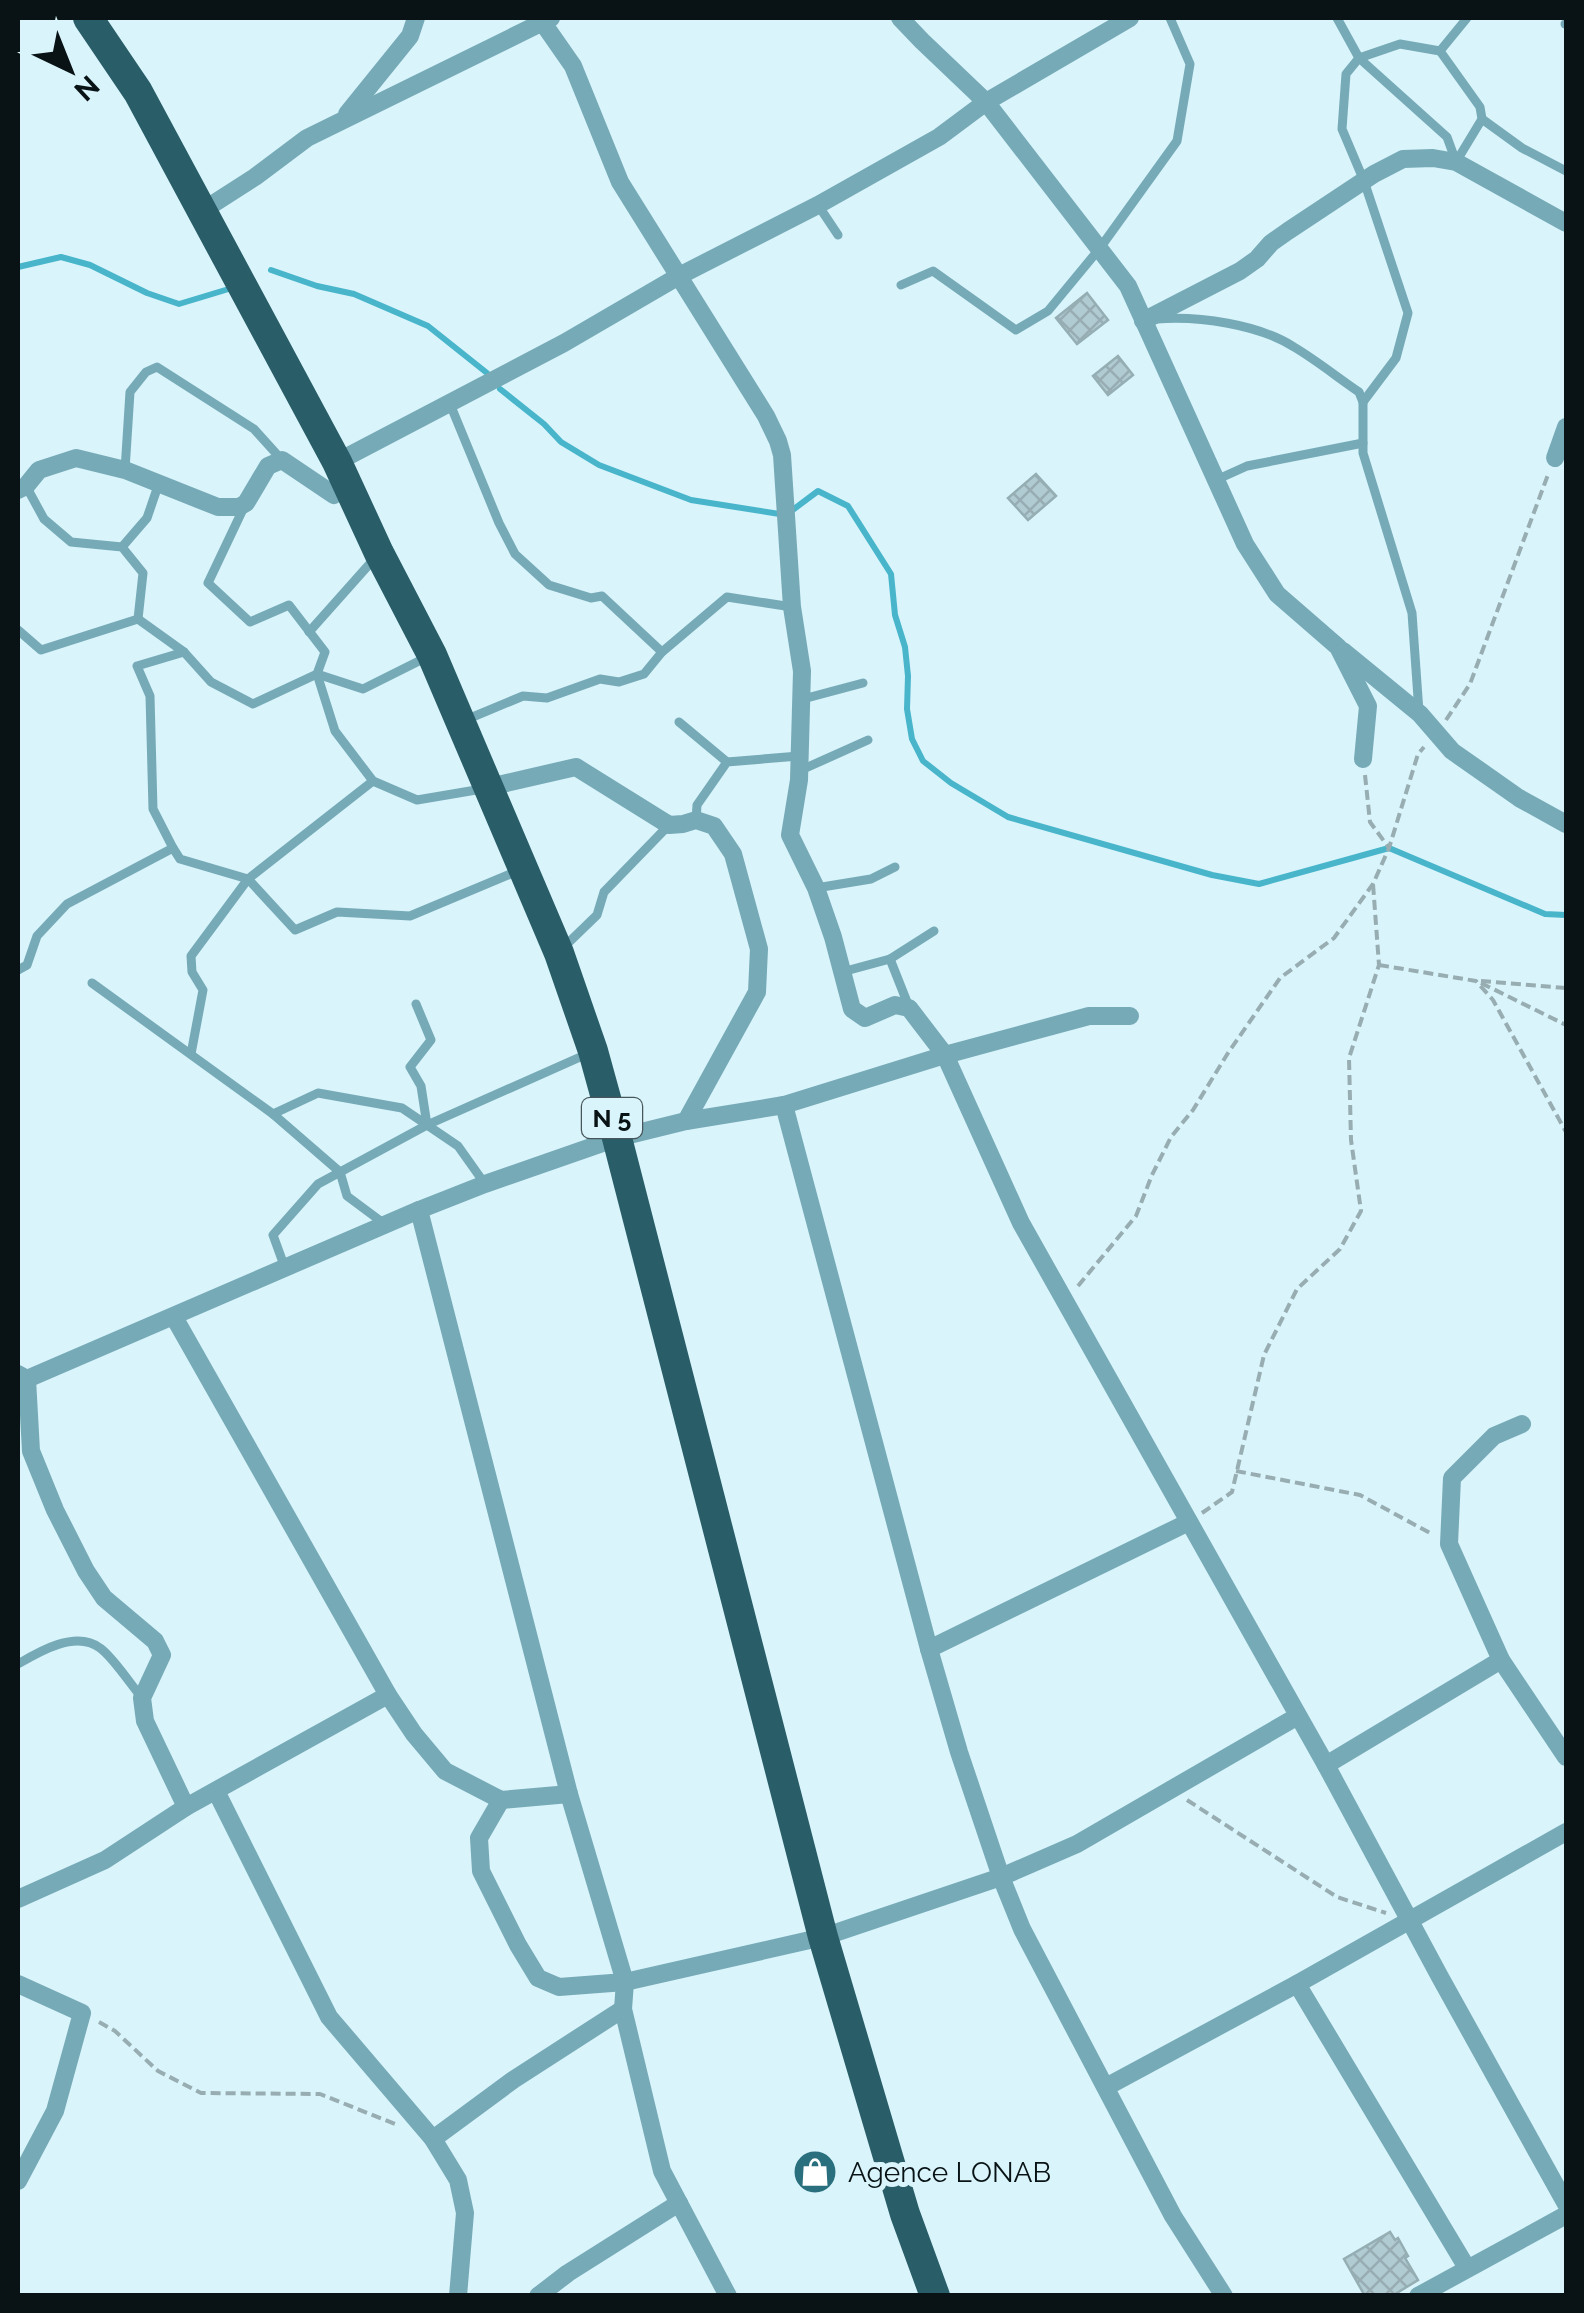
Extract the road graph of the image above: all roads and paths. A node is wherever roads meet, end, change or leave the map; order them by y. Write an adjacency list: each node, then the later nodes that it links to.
1 (416, 18): 13 (street)
2 (900, 18): 11 (street)
3 (1130, 18): 11 (street)
4 (1170, 18): 21 (lane)
5 (1338, 18): 10 (lane)
6 (1467, 18): 9 (lane)
7 (94, 20): 18 (highway, N 5)
8 (547, 20): 13 (street); 22 (street)
9 (1440, 51): 10 (lane); 12 (lane)
10 (1359, 58): 14 (lane); 16 (lane)
11 (986, 102): 17 (street); 21 (street)
12 (1482, 119): 14 (lane); 15 (lane)
13 (342, 120): 18 (street)
14 (1456, 162): 16 (street); 19 (street)
15 (1566, 171)
16 (1364, 181): 24 (street); 25 (lane)
17 (818, 205): 20 (lane); 22 (street)
18 (202, 211): 32 (highway, N 5)
19 (1566, 223)
20 (838, 235)
21 (1100, 248): 23 (lane); 24 (street)
22 (680, 276): 26 (street); 39 (street)
23 (901, 284)
24 (1142, 321): 25 (lane); 33 (street)
25 (1363, 402): 28 (lane)
26 (450, 404): 32 (street); 45 (lane)
27 (1566, 427): 29 (street)
28 (1363, 443): 33 (lane); 50 (lane)
29 (1555, 458): 53 (path)
30 (282, 460): 31 (lane); 32 (street); 36 (street)
31 (125, 470): 34 (street); 35 (street)
32 (342, 473): 38 (highway, N 5)
33 (1216, 480): 43 (street)
34 (158, 483): 36 (street); 37 (lane)
35 (22, 488): 37 (lane)
36 (246, 503): 42 (lane)
37 (122, 547): 40 (lane)
38 (379, 553): 42 (lane); 46 (highway, N 5)
39 (792, 606): 45 (lane); 49 (street)
40 (138, 619): 41 (lane); 44 (lane)
41 (18, 630)
42 (310, 632): 47 (lane)
43 (1338, 647): 50 (street); 55 (street)
44 (184, 652): 47 (lane); 63 (lane)
45 (662, 652): 51 (lane)
46 (432, 655): 47 (lane); 51 (highway, N 5)
47 (316, 674): 58 (lane)
48 (863, 682): 49 (lane)
49 (801, 699): 57 (street)
50 (1420, 714): 53 (street)
51 (461, 722): 59 (highway, N 5)
52 (679, 722): 56 (lane)
53 (1436, 734): 61 (street); 64 (path)
54 (868, 740): 57 (lane)
55 (1363, 759): 64 (path)
56 (727, 762): 57 (lane); 60 (lane)
57 (799, 763): 69 (street)
58 (374, 781): 59 (lane); 67 (lane)
59 (489, 788): 62 (street); 66 (highway, N 5)
60 (696, 820): 62 (street); 88 (street)
61 (1566, 824)
62 (669, 825): 71 (lane)
63 (173, 848): 67 (lane); 74 (lane)
64 (1390, 848): 68 (path)
65 (896, 868): 69 (lane)
66 (522, 869): 67 (lane); 71 (highway, N 5)
67 (248, 879): 84 (lane)
68 (1372, 884): 73 (path); 97 (path)
69 (816, 888): 75 (street)
70 (934, 932): 72 (lane)
71 (559, 952): 83 (highway, N 5)
72 (890, 958): 75 (lane); 80 (lane)
73 (1379, 964): 76 (path); 101 (path)
74 (18, 970)
75 (842, 972): 80 (street)
76 (1476, 981): 78 (path); 82 (path); 90 (path)
77 (92, 983): 84 (lane)
78 (1566, 988)
79 (416, 1004): 89 (lane)
80 (909, 1008): 85 (street)
81 (1130, 1016): 85 (street)
82 (1566, 1025)
83 (593, 1051): 89 (lane); 91 (highway, N 5)
84 (191, 1054): 87 (lane)
85 (945, 1055): 86 (street); 97 (street)
86 (784, 1105): 88 (street); 104 (street)
87 (274, 1114): 89 (lane); 92 (lane)
88 (686, 1121): 91 (street)
89 (428, 1125): 92 (lane); 93 (lane)
90 (1566, 1132)
91 (617, 1138): 93 (street); 121 (highway, N 5)
92 (340, 1172): 95 (lane); 96 (lane)
93 (485, 1184): 94 (street)
94 (420, 1210): 95 (street); 114 (street)
95 (386, 1225): 96 (street)
96 (285, 1268): 98 (street)
97 (1065, 1301): 102 (street)
98 (174, 1317): 99 (street); 107 (street)
99 (22, 1376): 108 (street)
100 (1522, 1424): 103 (street)
101 (1236, 1470): 102 (path); 103 (path)
102 (1189, 1522): 104 (street); 109 (street)
103 (1449, 1544): 105 (street)
104 (929, 1649): 118 (street)
105 (1501, 1660): 110 (street); 111 (street)
106 (18, 1664): 108 (lane)
107 (388, 1696): 113 (street); 115 (street)
108 (142, 1698): 116 (street)
109 (1298, 1716): 111 (street); 112 (street)
110 (1566, 1757)
111 (1326, 1764): 120 (street)
112 (1170, 1790): 118 (street); 120 (path)
113 (216, 1792): 116 (street); 128 (street)
114 (569, 1794): 115 (street); 122 (street)
115 (501, 1800): 122 (street)
116 (186, 1808): 119 (street)
117 (1566, 1832): 120 (street)
118 (1001, 1877): 121 (street); 127 (street)
119 (18, 1899)
120 (1410, 1921): 124 (street); 132 (street)
121 (823, 1937): 122 (street); 140 (highway, N 5)
122 (625, 1982): 125 (street)
123 (18, 1984): 126 (street)
124 (1297, 1984): 127 (street); 134 (street)
125 (623, 2009): 128 (street); 131 (street)
126 (82, 2013): 128 (path); 129 (street)
127 (1106, 2087): 141 (street)
128 (433, 2139): 136 (street)
129 (23, 2157): 130 (street)
130 (18, 2181)
131 (679, 2203): 135 (street); 139 (street)
132 (1566, 2204)
133 (1566, 2215): 134 (street)
134 (1467, 2268): 142 (street)
135 (568, 2273): 137 (street); 138 (street)
136 (458, 2296)
137 (538, 2296)
138 (560, 2296)
139 (728, 2296)
140 (935, 2296)
141 (1224, 2296)
142 (1418, 2296)

